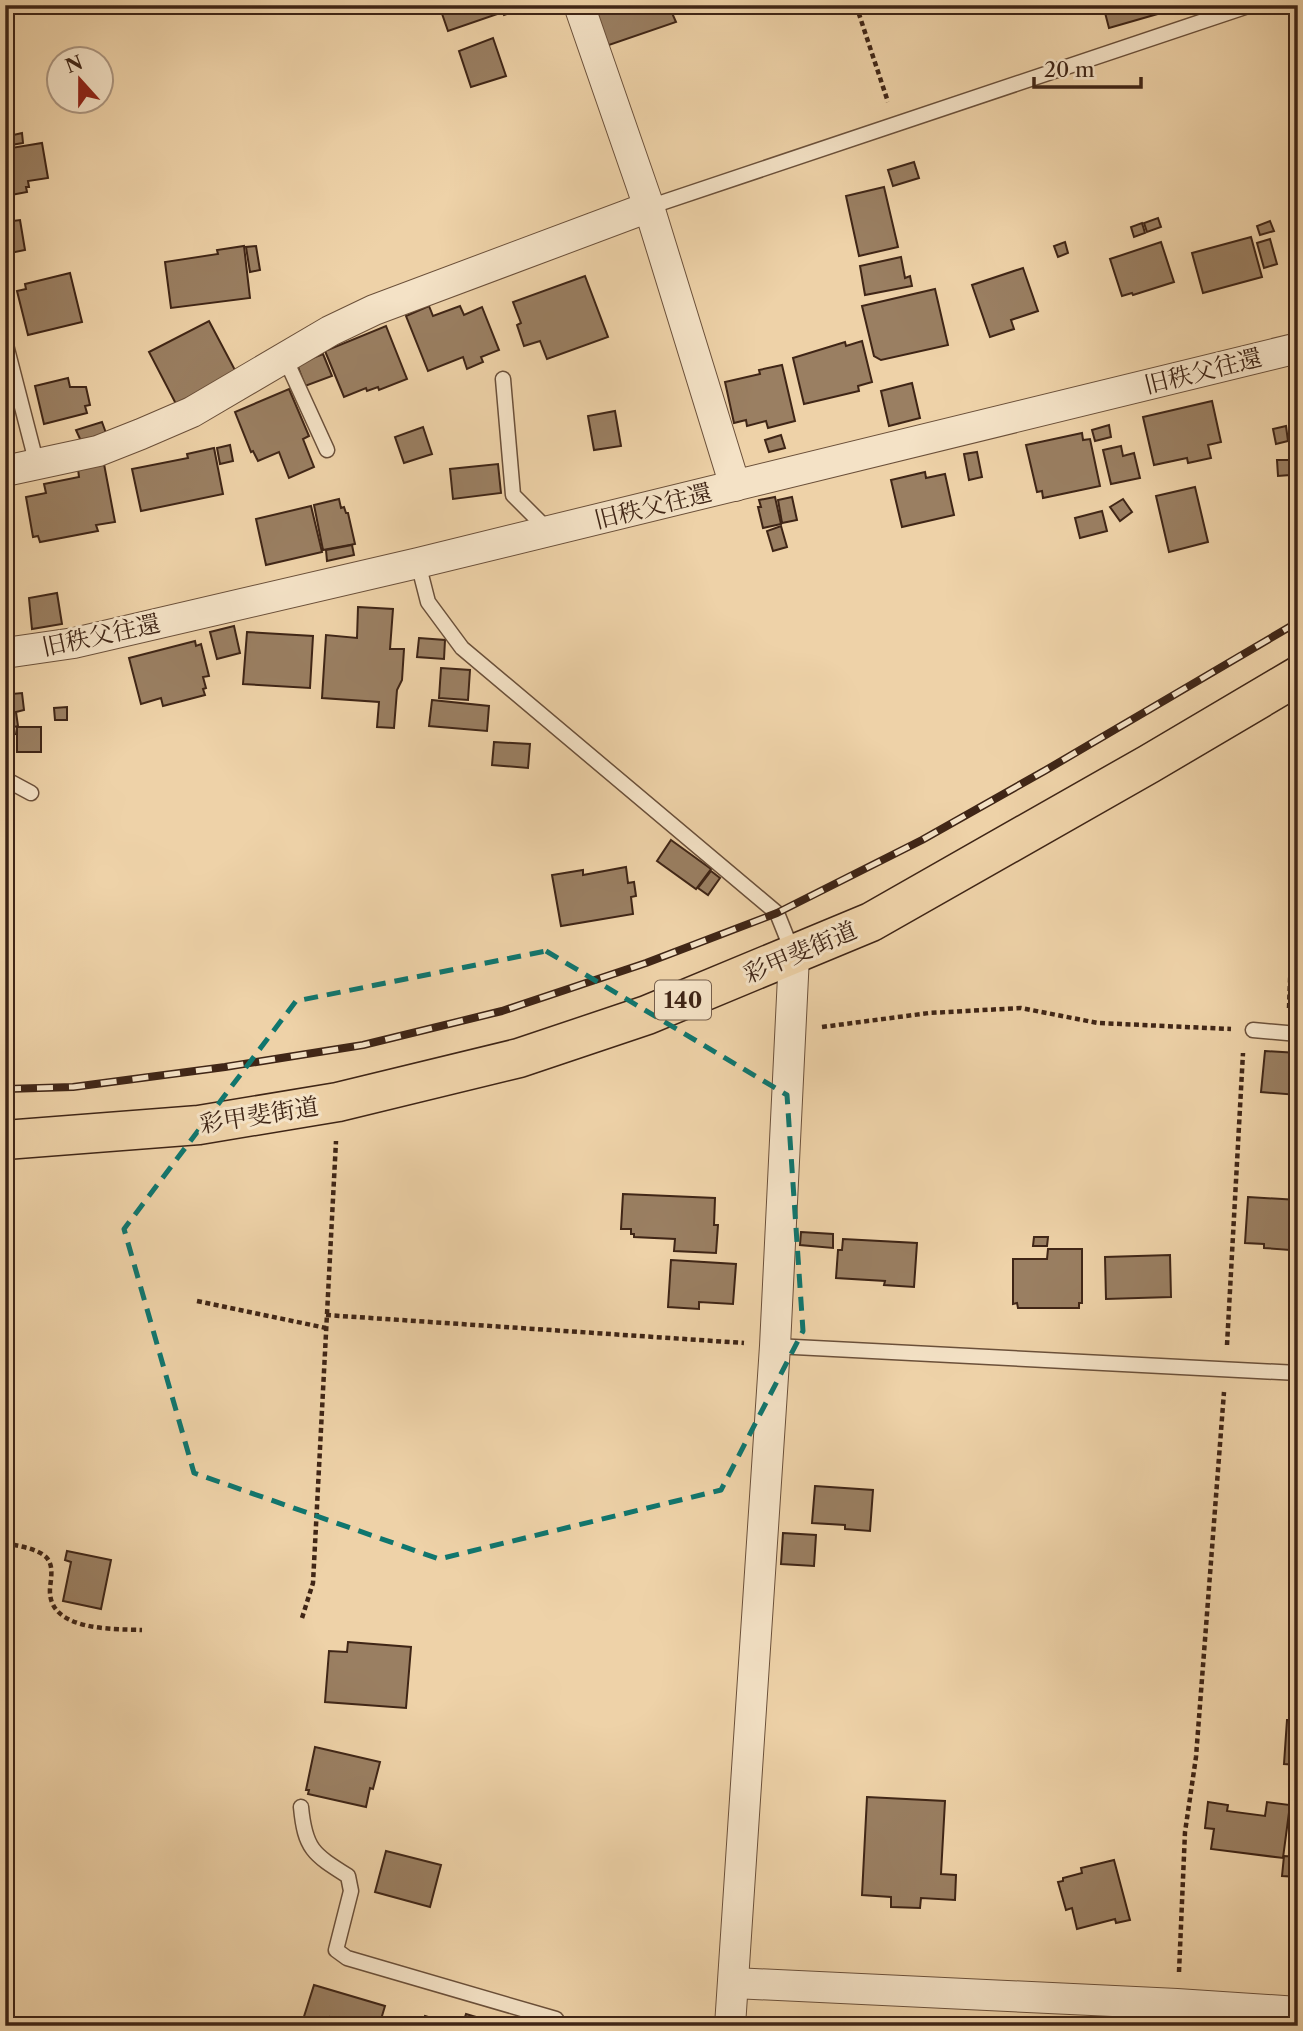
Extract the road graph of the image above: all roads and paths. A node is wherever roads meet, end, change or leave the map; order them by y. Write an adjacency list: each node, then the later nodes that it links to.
1 (579, 5): 5 (street)
2 (856, 5): 4 (path)
3 (1251, 5): 4 (lane)
4 (896, 126): 5 (lane)
5 (649, 207): 8 (street); 13 (street)
6 (5, 341): 11 (lane)
7 (1298, 348): 13 (street, 旧秩父往還)
8 (285, 358): 10 (lane); 11 (street)
9 (503, 379): 14 (lane)
10 (327, 450)
11 (37, 465): 12 (street)
12 (5, 471)
13 (734, 486): 14 (street, 旧秩父往還)
14 (550, 531): 15 (street, 旧秩父往還)
15 (418, 563): 16 (street, 旧秩父往還); 21 (lane)
16 (5, 653)
17 (1298, 676): 21 (highway, 彩甲斐街道 / 140)
18 (1298, 771): 24 (path)
19 (5, 779): 20 (lane)
20 (31, 793)
21 (794, 956): 23 (street); 25 (highway, 彩甲斐街道 / 140)
22 (1253, 1030): 23 (path); 24 (lane); 31 (path)
23 (790, 1032): 30 (street)
24 (1293, 1034)
25 (338, 1102): 26 (highway, 彩甲斐街道 / 140); 28 (path)
26 (5, 1140)
27 (197, 1301): 29 (path)
28 (326, 1315): 29 (path); 30 (path)
29 (326, 1328): 34 (path)
30 (775, 1346): 31 (lane); 37 (street)
31 (1226, 1369): 32 (lane); 38 (path)
32 (1298, 1373)
33 (5, 1543): 35 (path)
34 (302, 1618)
35 (142, 1630)
36 (301, 1807): 40 (lane)
37 (734, 1983): 38 (street); 41 (street)
38 (1177, 2004): 39 (street)
39 (1298, 2012)
40 (560, 2026)
41 (730, 2026)

